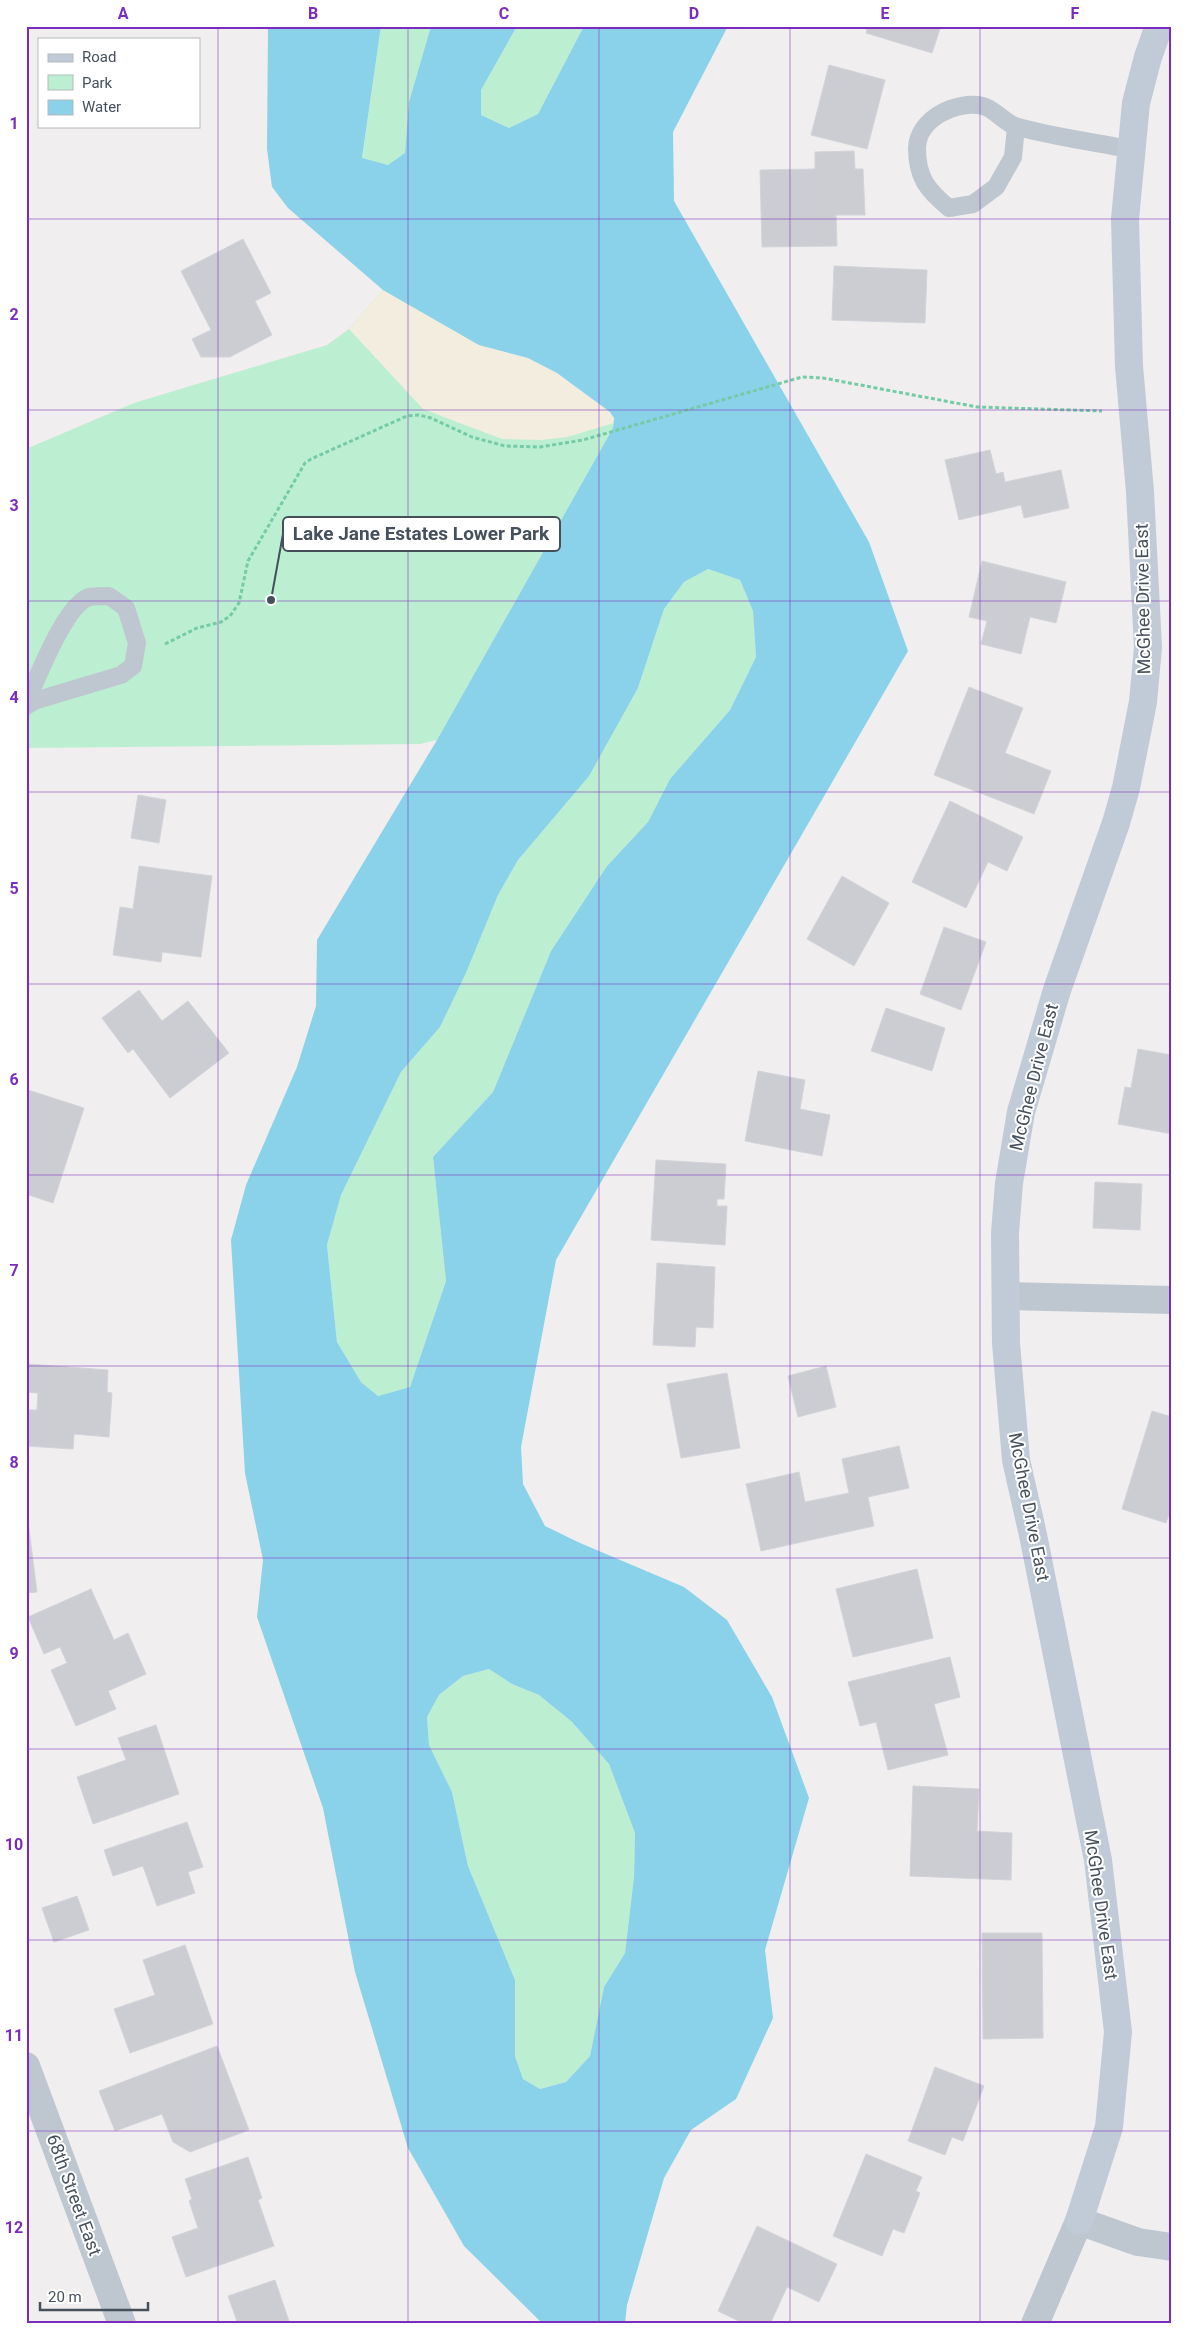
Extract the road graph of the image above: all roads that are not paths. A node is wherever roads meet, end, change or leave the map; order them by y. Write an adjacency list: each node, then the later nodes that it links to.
1 (1159, 26): 3 (street, McGhee Drive East)
2 (1016, 127): 2 (lane); 3 (lane)
3 (1130, 149): 5 (street, McGhee Drive East)
4 (26, 704): 4 (lane)
5 (1006, 1296): 6 (street); 8 (street, McGhee Drive East)
6 (1172, 1300)
7 (26, 2066): 10 (street, 68th Street East)
8 (1079, 2221): 9 (street); 11 (street)
9 (1172, 2248)
10 (122, 2324)
11 (1035, 2324)

